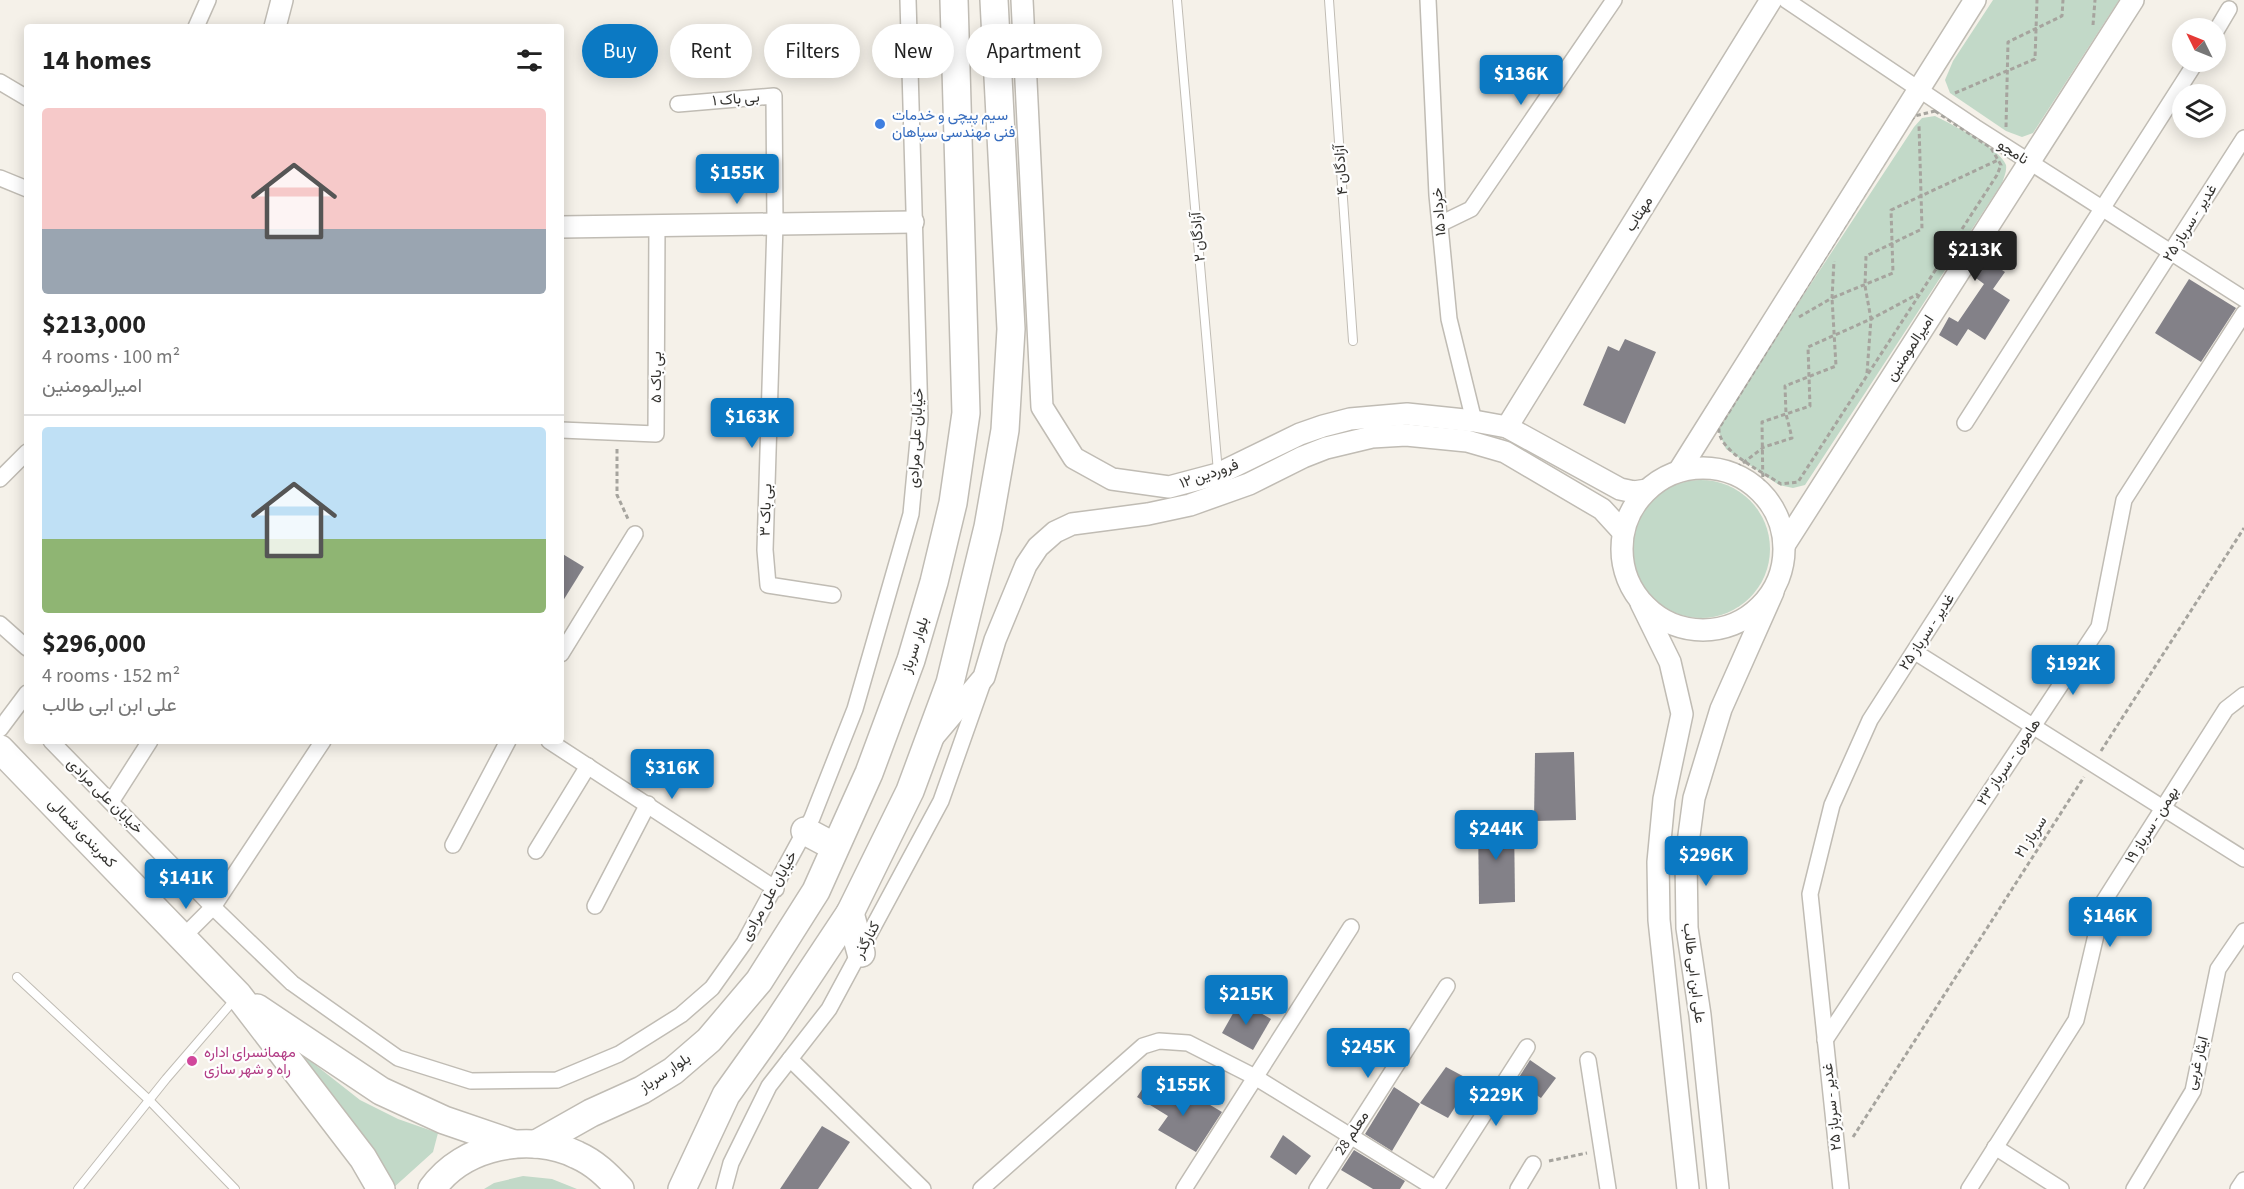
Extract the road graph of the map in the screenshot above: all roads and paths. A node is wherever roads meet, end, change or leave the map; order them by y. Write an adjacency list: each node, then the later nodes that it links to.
1 (208, 0): 19 (street)
2 (282, 0): 20 (street)
3 (908, 0): 42 (street, خیابان علی مرادی)
4 (954, 0): 105 (highway, بلوار سرباز)
5 (994, 0): 91 (highway)
6 (1022, 0): 71 (street, ۱۲ فروردین)
7 (1177, 0): 71 (lane, آزادگان ۲)
8 (1329, 0): 56 (lane, آزادگان ۴)
9 (1428, 0): 44 (street, ۱۵ خرداد)
10 (1614, 0): 44 (street)
11 (1771, 0): 63 (street, مهتاب)
12 (1786, 0): 27 (street, نامجو)
13 (1975, 0): 27 (street)
14 (2037, 0): 22 (path)
15 (2063, 0): 22 (path)
16 (2133, 0): 37 (street, امیرالمومنین)
17 (2229, 9): 18 (street)
18 (2224, 18)
19 (197, 24)
20 (276, 24)
21 (2098, 24): 23 (path)
22 (2036, 29): 24 (path); 24 (path)
23 (2092, 32)
24 (2007, 70): 29 (path); 34 (path)
25 (2190, 72): 41 (street)
26 (0, 82): 30 (street)
27 (1917, 90): 37 (street, نامجو); 70 (street)
28 (1948, 91): 29 (path)
29 (1953, 94): 31 (path)
30 (24, 96)
31 (1961, 99)
32 (678, 104): 43 (street, بی باک ۱)
33 (1918, 115): 36 (path); 40 (path); 69 (path)
34 (1996, 122)
35 (2244, 138): 48 (street, غدیر - سرباز ۲۵)
36 (1999, 160): 40 (path); 50 (path)
37 (2029, 162): 41 (street, نامجو); 52 (street, امیرالمومنین)
38 (0, 178): 39 (street)
39 (24, 188)
40 (1921, 196): 47 (path); 47 (path)
41 (2103, 210): 48 (street, نامجو); 62 (street)
42 (913, 222): 43 (street); 103 (street, خیابان علی مرادی)
43 (776, 224): 45 (street); 80 (street, بی باک ۳)
44 (1440, 224): 61 (street, ۱۵ خرداد)
45 (657, 225): 46 (street); 65 (street, بی باک ۵)
46 (564, 227)
47 (1892, 243): 49 (path); 49 (path)
48 (2172, 253): 51 (street, نامجو); 85 (street, غدیر - سرباز ۲۵)
49 (1864, 286): 54 (path); 55 (path)
50 (1920, 293): 52 (path); 54 (path); 57 (path)
51 (2244, 298)
52 (1939, 304): 59 (street, امیرالمومنین)
53 (2244, 313): 89 (street, هامون - سرباز ۲۳)
54 (1871, 319): 55 (path); 57 (path)
55 (1835, 333): 58 (path); 58 (path)
56 (1353, 340)
57 (1867, 374): 59 (path); 73 (path)
58 (1807, 378): 60 (path); 60 (path)
59 (1886, 387): 78 (street, امیرالمومنین)
60 (1786, 414): 67 (path); 67 (path)
61 (1474, 421): 63 (street, ۱۲ فروردین); 66 (street); 71 (street, ۱۲ فروردین)
62 (1965, 423)
63 (1507, 427): 74 (street, ۱۲ فروردین)
64 (564, 429): 65 (street, بی باک ۵)
65 (617, 432): 77 (path)
66 (1467, 441): 76 (street, ۱۲ فروردین); 86 (street, ۱۲ فروردین)
67 (1764, 447): 69 (path); 73 (path)
68 (24, 455): 72 (street)
69 (1738, 466): 70 (street); 73 (path); 73 (street)
70 (1679, 471): 74 (street)
71 (1218, 474)
72 (0, 480)
73 (1763, 482): 78 (street)
74 (1647, 490): 76 (street)
75 (2244, 528): 98 (path, سرباز ۲۱)
76 (1623, 532): 81 (street)
77 (635, 534): 84 (street)
78 (1785, 544): 79 (street)
79 (1773, 592): 81 (street); 147 (street, علی ابن ابی طالب)
80 (833, 595)
81 (1641, 603): 146 (street, علی ابن ابی طالب)
82 (0, 624): 83 (street)
83 (24, 645)
84 (564, 649)
85 (1915, 652): 89 (street); 119 (street, غدیر - سرباز ۲۵)
86 (984, 677): 91 (street, ۱۲ فروردین); 115 (street, کنارگذر)
87 (2244, 695): 102 (street, بهمن - سرباز ۱۹)
88 (22, 712): 90 (street)
89 (2033, 726): 98 (street); 119 (street, هامون - سرباز ۲۳)
90 (0, 729)
91 (928, 743): 111 (highway)
92 (54, 744): 100 (street, خیابان علی مرادی)
93 (148, 744): 100 (street)
94 (321, 744): 110 (street)
95 (506, 744): 104 (street)
96 (554, 744): 99 (street)
97 (0, 749): 114 (highway, کمربندی شمالی)
98 (2093, 763): 102 (street); 129 (path, سرباز ۲۱)
99 (588, 766): 101 (street); 106 (street)
100 (111, 802): 110 (street, خیابان علی مرادی)
101 (648, 804): 108 (street); 109 (street)
102 (2163, 808): 107 (street); 127 (street, بهمن - سرباز ۱۹)
103 (805, 831): 105 (highway); 108 (street, خیابان علی مرادی)
104 (453, 844)
105 (835, 847): 126 (highway, بلوار سرباز)
106 (536, 851)
107 (2244, 859)
108 (776, 888): 110 (street, خیابان علی مرادی)
109 (595, 906)
110 (213, 907): 114 (street)
111 (850, 914): 115 (highway); 137 (highway)
112 (1351, 927): 123 (street)
113 (2244, 931): 151 (street, ایثار غربی)
114 (183, 936): 118 (highway, کمربندی شمالی)
115 (861, 952): 121 (street, کنارگذر)
116 (17, 977): 124 (lane)
117 (1447, 986): 125 (street, معلم 28)
118 (238, 995): 124 (lane); 126 (highway); 134 (highway)
119 (1825, 1040): 129 (street, غدیر - سرباز ۲۵)
120 (1527, 1047): 143 (street)
121 (790, 1059): 138 (street, کنارگذر); 139 (street)
122 (1588, 1060): 128 (street)
123 (1255, 1077): 125 (street); 140 (street); 141 (street)
124 (149, 1100): 132 (lane); 133 (lane)
125 (1351, 1136): 142 (street, معلم 28); 143 (street)
126 (525, 1144): 135 (highway); 136 (highway)
127 (1995, 1147): 149 (street, بهمن - سرباز ۱۹); 150 (street)
128 (1603, 1150): 130 (path); 145 (street)
129 (1838, 1160): 148 (street, غدیر - سرباز ۲۵)
130 (1533, 1164): 144 (street)
131 (2244, 1180): 152 (street)
132 (78, 1189)
133 (234, 1189)
134 (381, 1189)
135 (432, 1189)
136 (620, 1189)
137 (682, 1189)
138 (724, 1189)
139 (923, 1189)
140 (981, 1189)
141 (1184, 1189)
142 (1317, 1189)
143 (1436, 1189)
144 (1518, 1189)
145 (1608, 1189)
146 (1689, 1189)
147 (1718, 1189)
148 (1841, 1189)
149 (1969, 1189)
150 (2061, 1189)
151 (2134, 1189)
152 (2238, 1189)

